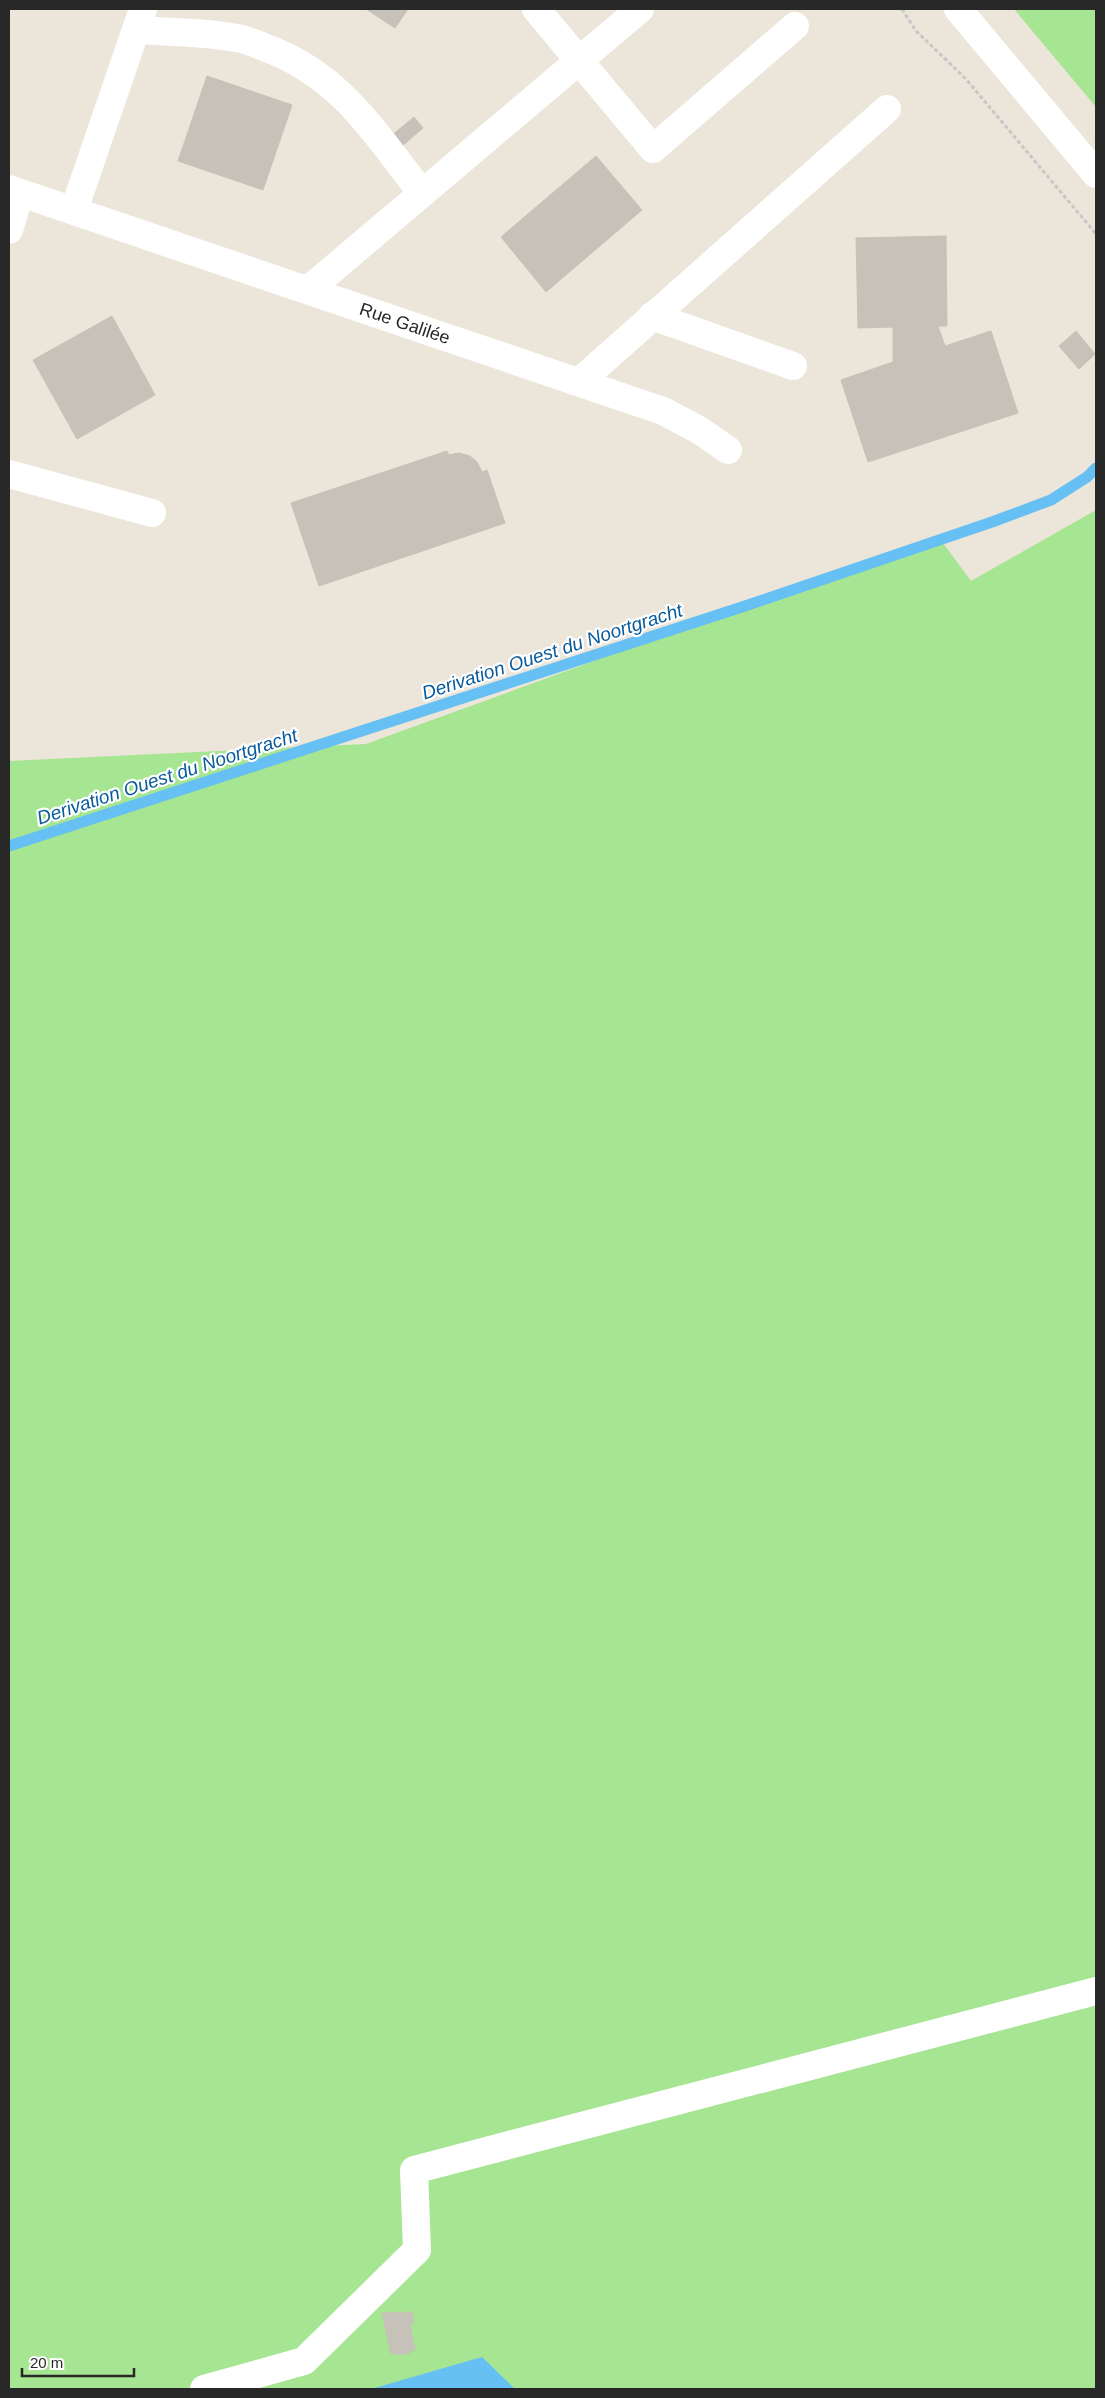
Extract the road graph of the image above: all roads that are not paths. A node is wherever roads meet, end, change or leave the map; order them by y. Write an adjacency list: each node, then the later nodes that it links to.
1 (536, 9): 6 (street)
2 (640, 9): 6 (street)
3 (958, 9): 8 (street)
4 (140, 19): 10 (street); 11 (street)
5 (795, 26): 6 (street)
6 (579, 61): 10 (street)
7 (887, 108): 14 (street)
8 (1096, 174)
9 (14, 191): 11 (street, Rue Galilée); 12 (street)
10 (422, 193): 13 (street)
11 (74, 210): 13 (street, Rue Galilée)
12 (9, 230)
13 (308, 290): 16 (street, Rue Galilée)
14 (652, 316): 15 (street); 16 (street)
15 (793, 366)
16 (579, 382): 17 (street, Rue Galilée)
17 (728, 450)
18 (9, 474): 19 (street)
19 (152, 513)
20 (1096, 1992): 21 (street)
21 (204, 2389)

